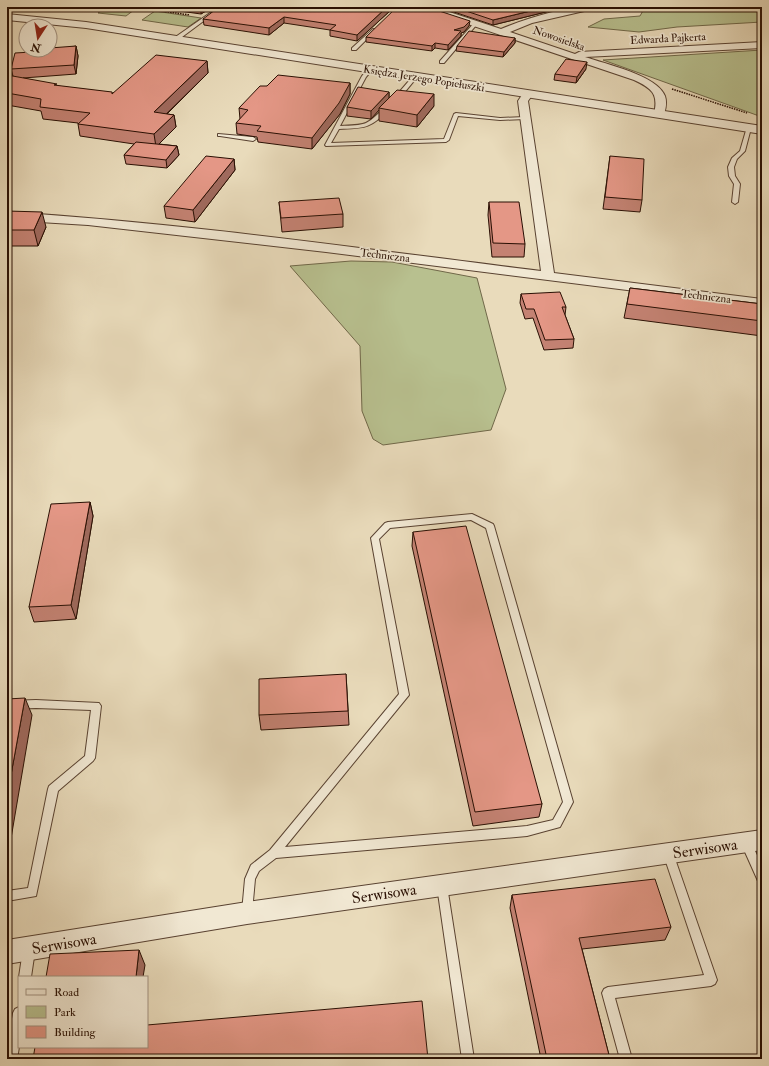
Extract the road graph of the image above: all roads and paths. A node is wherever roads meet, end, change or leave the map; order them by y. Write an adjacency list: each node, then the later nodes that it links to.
1 (133, 7): 5 (path)
2 (153, 7): 5 (path)
3 (426, 7): 10 (street, Nowosielska)
4 (590, 7): 13 (street)
5 (151, 10): 9 (path)
6 (215, 10): 9 (lane)
7 (7, 11): 11 (street, Księdza Jerzego Popiełuszki)
8 (7, 16): 11 (street, Księdza Jerzego Popiełuszki)
9 (206, 17): 14 (lane)
10 (476, 23): 13 (street, Nowosielska); 18 (lane)
11 (86, 25): 14 (street, Księdza Jerzego Popiełuszki)
12 (376, 28): 16 (lane)
13 (503, 32): 17 (street, Nowosielska)
14 (176, 39): 19 (street, Księdza Jerzego Popiełuszki)
15 (762, 45): 17 (street, Edwarda Pajkerta)
16 (354, 49)
17 (575, 56): 29 (street, Nowosielska)
18 (442, 62)
19 (370, 70): 20 (street, Księdza Jerzego Popiełuszki); 21 (lane)
20 (416, 76): 25 (street, Księdza Jerzego Popiełuszki); 26 (lane)
21 (358, 88): 23 (lane); 32 (lane)
22 (672, 88): 30 (path)
23 (365, 89)
24 (392, 94): 26 (lane)
25 (528, 94): 29 (street, Księdza Jerzego Popiełuszki); 31 (street)
26 (399, 95): 27 (lane)
27 (394, 101)
28 (389, 106): 32 (lane)
29 (660, 114): 33 (street, Księdza Jerzego Popiełuszki)
30 (749, 114)
31 (525, 118): 32 (lane); 38 (street)
32 (337, 128)
33 (756, 129): 36 (lane)
34 (220, 135): 35 (lane)
35 (253, 139)
36 (735, 202)
37 (7, 216): 38 (street, Techniczna)
38 (548, 276): 39 (street, Techniczna)
39 (762, 303)
40 (7, 705): 46 (lane)
41 (755, 843): 43 (street, Serwisowa); 44 (lane)
42 (274, 853): 42 (lane); 47 (lane)
43 (668, 853): 45 (street, Serwisowa); 54 (lane)
44 (762, 877)
45 (442, 885): 47 (street, Serwisowa); 53 (lane)
46 (7, 896)
47 (247, 913): 48 (street, Serwisowa)
48 (30, 949): 49 (street, Serwisowa); 50 (lane)
49 (7, 952)
50 (25, 976)
51 (18, 1019): 52 (lane)
52 (11, 1059)
53 (468, 1059)
54 (626, 1059)

